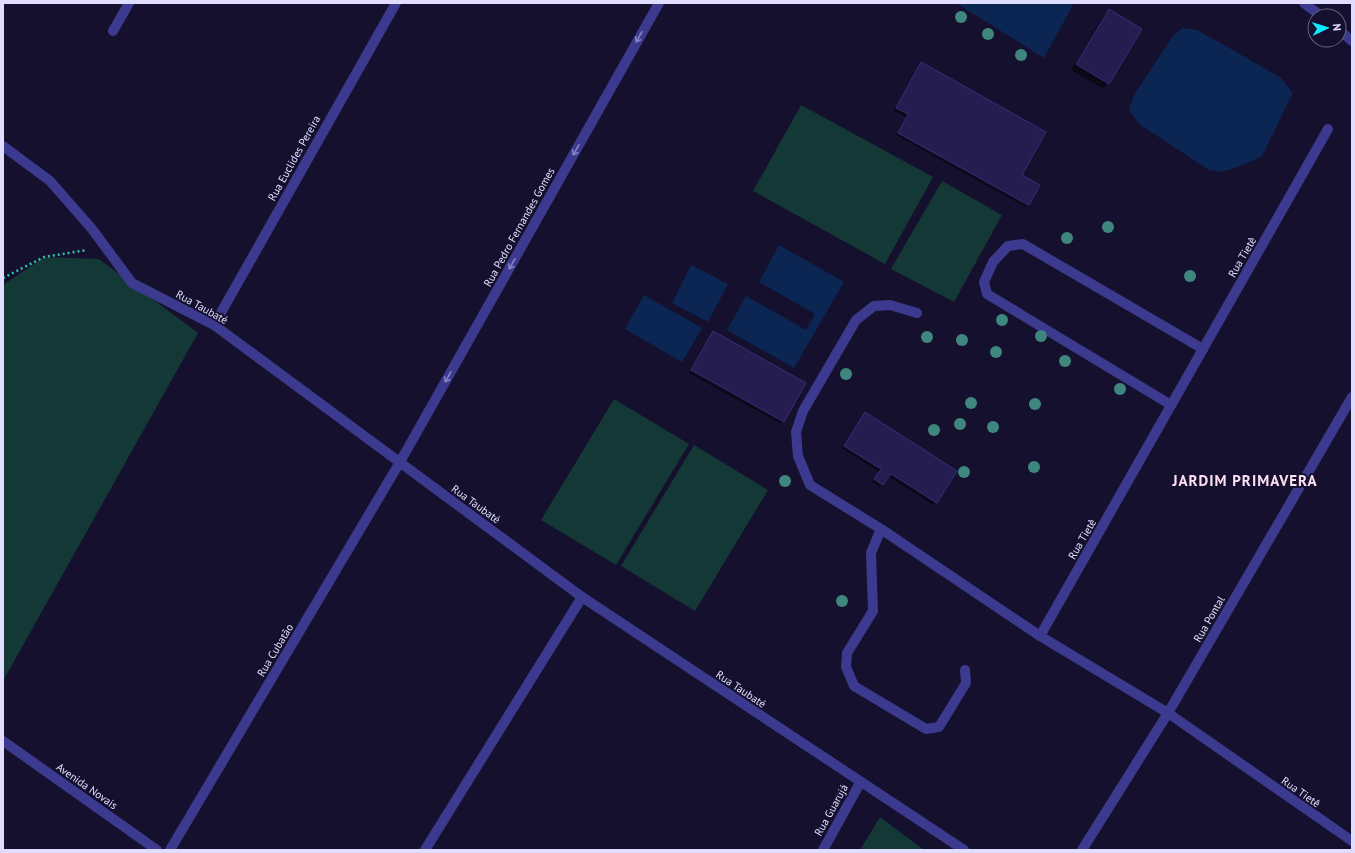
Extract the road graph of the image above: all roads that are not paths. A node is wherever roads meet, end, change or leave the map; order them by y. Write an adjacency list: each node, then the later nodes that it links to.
1 (129, 3): 4 (street)
2 (396, 3): 8 (street, Rua Euclides Pereira)
3 (658, 3): 12 (street, Rua Pedro Fernandes Gomes, one-way to 12)
4 (113, 31)
5 (1328, 129): 9 (street, Rua Tietê)
6 (3, 146): 8 (street, Rua Taubaté)
7 (917, 313): 13 (street)
8 (214, 324): 12 (street, Rua Taubaté)
9 (1203, 349): 11 (street, Rua Tietê); 11 (street)
10 (1352, 397): 17 (street, Rua Pontal)
11 (1171, 405): 15 (street, Rua Tietê)
12 (400, 462): 14 (street, Rua Taubaté); 22 (street, Rua Cubatão)
13 (881, 530): 15 (street); 16 (street)
14 (582, 597): 19 (street, Rua Taubaté); 23 (street)
15 (1040, 636): 17 (street, Rua Tietê)
16 (965, 670)
17 (1168, 714): 20 (street, Rua Tietê); 26 (street, Rua Pontal)
18 (3, 741): 21 (street, Avenida Novais)
19 (860, 782): 24 (street, Rua Guarujá); 25 (street, Rua Taubaté)
20 (1352, 842)
21 (156, 850)
22 (170, 850)
23 (425, 850)
24 (823, 850)
25 (964, 850)
26 (1082, 850)

